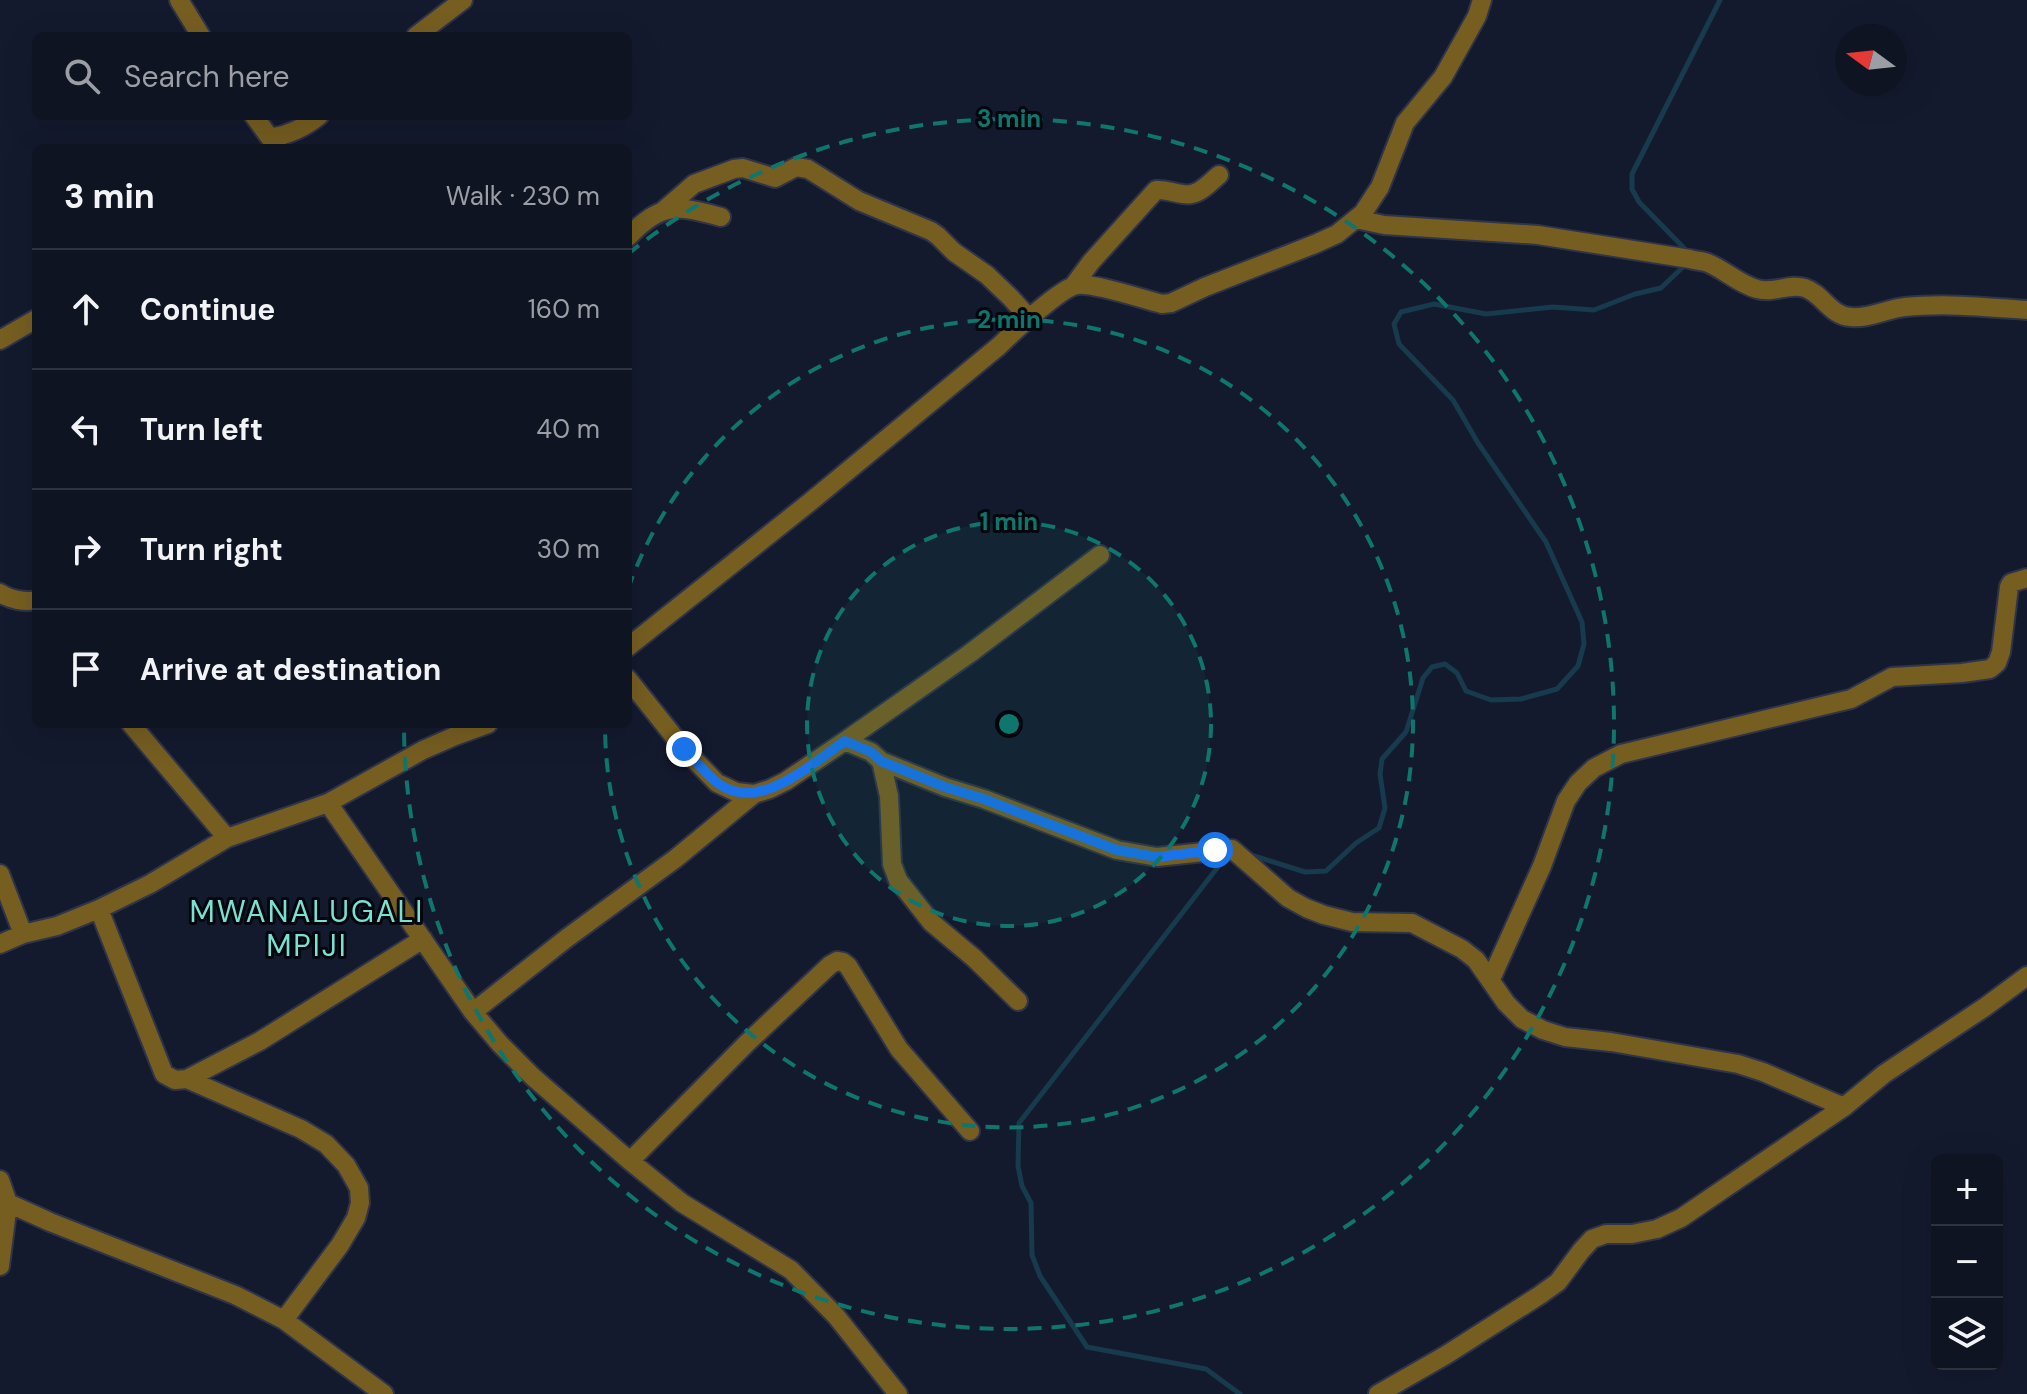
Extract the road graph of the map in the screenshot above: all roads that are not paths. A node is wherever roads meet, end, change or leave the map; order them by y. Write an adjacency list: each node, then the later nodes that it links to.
1 (179, 0): 4 (street)
2 (463, 0): 5 (street)
3 (1482, 0): 13 (street)
4 (199, 32)
5 (421, 32)
6 (256, 120): 8 (street)
7 (313, 120): 9 (street)
8 (267, 144)
9 (269, 144)
10 (1219, 175): 15 (street)
11 (664, 210): 12 (street); 14 (street); 17 (street)
12 (721, 217)
13 (1356, 219): 15 (street); 16 (street)
14 (632, 233)
15 (1074, 285): 17 (street)
16 (2027, 310)
17 (1029, 318): 24 (street)
18 (32, 321): 19 (street)
19 (0, 340)
20 (1100, 555): 28 (street)
21 (2027, 578): 39 (street)
22 (0, 593): 23 (street)
23 (32, 602)
24 (632, 644)
25 (632, 684): 30 (street)
26 (134, 728): 32 (street)
27 (477, 728): 31 (street)
28 (845, 741): 29 (street); 30 (street)
29 (881, 761): 39 (street); 40 (street)
30 (754, 794): 41 (street)
31 (328, 803): 32 (street); 36 (street)
32 (227, 838): 34 (street)
33 (0, 874): 35 (street)
34 (99, 909): 35 (street); 42 (street)
35 (23, 934): 37 (street)
36 (423, 939): 41 (street); 42 (street)
37 (0, 944)
38 (2027, 976): 43 (street)
39 (1491, 979): 43 (street)
40 (1018, 1001)
41 (473, 1012): 45 (street)
42 (187, 1079): 49 (street)
43 (1844, 1107): 52 (street)
44 (970, 1131): 45 (street)
45 (630, 1161): 51 (street)
46 (0, 1180): 47 (street)
47 (8, 1203): 48 (street); 49 (street)
48 (0, 1266)
49 (284, 1320): 50 (street)
50 (384, 1394)
51 (898, 1394)
52 (1378, 1394)

